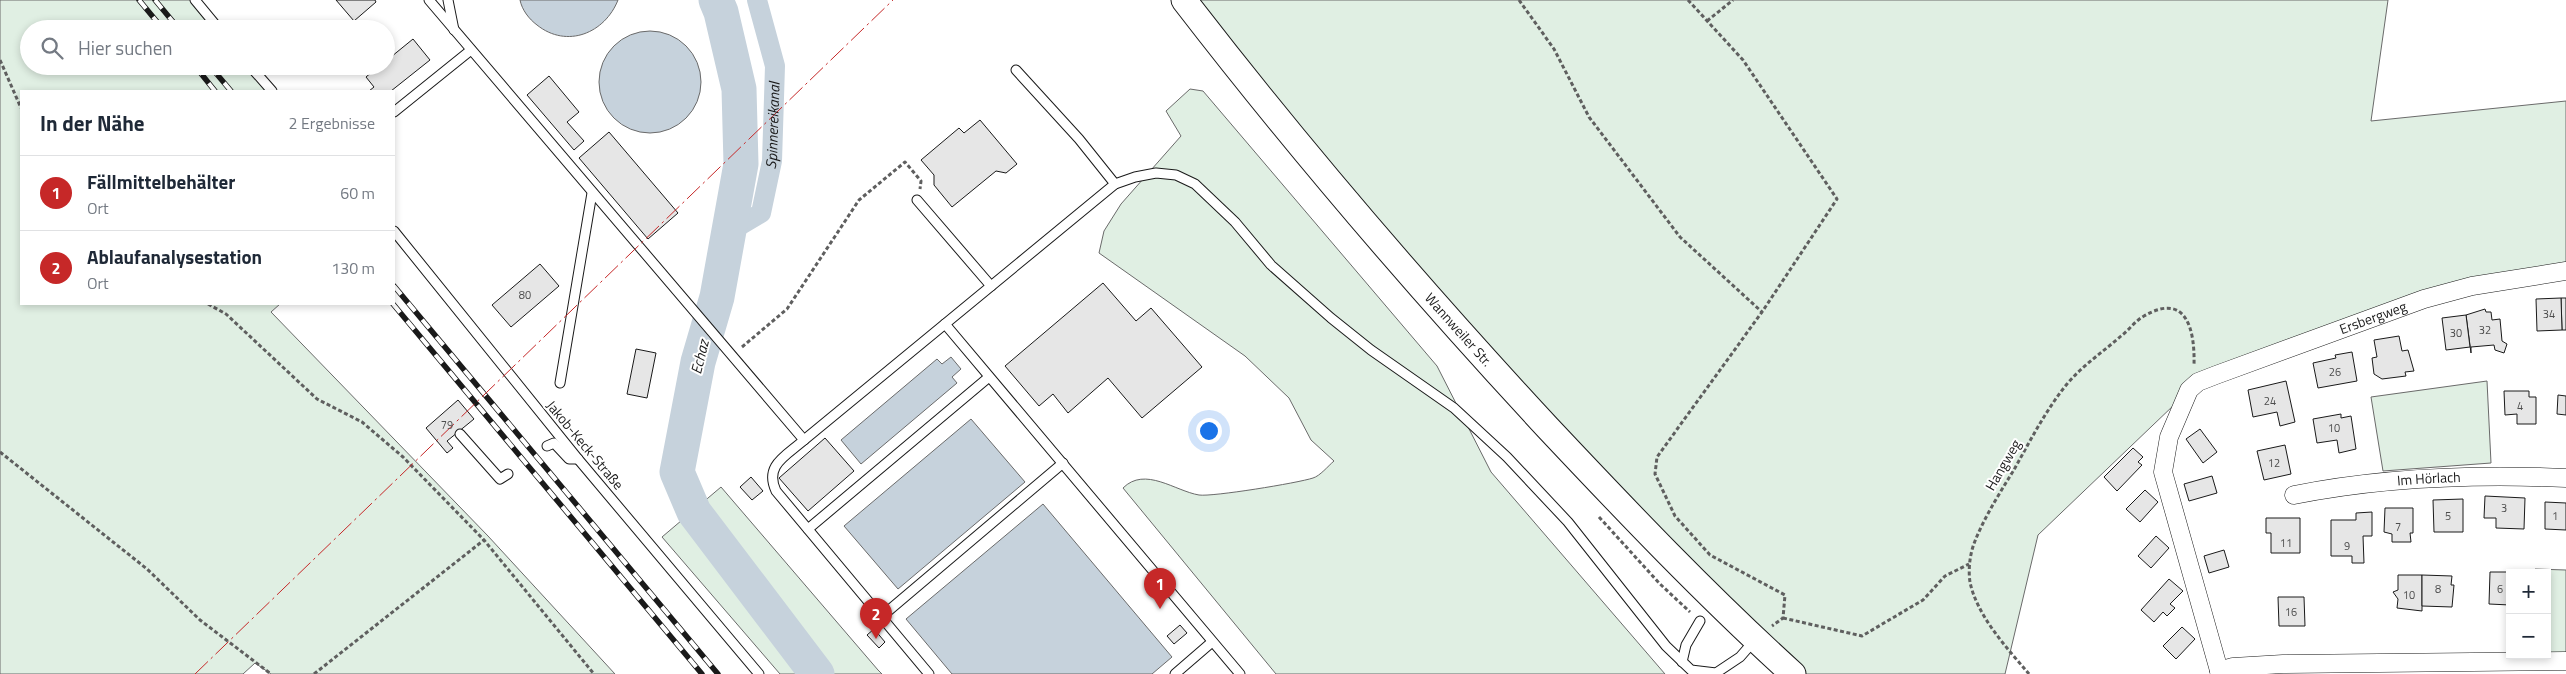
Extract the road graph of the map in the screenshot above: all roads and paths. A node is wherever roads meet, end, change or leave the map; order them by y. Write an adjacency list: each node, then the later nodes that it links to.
1 (195, 0): 8 (lane)
2 (429, 0): 10 (lane)
3 (448, 0): 10 (lane)
4 (1184, 0): 46 (main road, Wannweiler Str.)
5 (1519, 0): 25 (path)
6 (1688, 0): 9 (path)
7 (1733, 0): 9 (path)
8 (212, 20)
9 (1707, 21): 25 (path)
10 (454, 30): 11 (lane)
11 (471, 50): 17 (lane); 19 (lane)
12 (0, 60): 16 (path)
13 (1016, 70): 18 (lane)
14 (258, 75): 15 (lane)
15 (271, 90)
16 (20, 106)
17 (395, 111)
18 (1115, 184): 23 (lane); 49 (lane)
19 (592, 194): 27 (lane); 29 (lane)
20 (917, 200): 23 (lane); 27 (path)
21 (395, 232): 35 (lane, Jakob-Keck-Straße)
22 (2566, 271): 30 (street, Ersbergweg)
23 (991, 286): 26 (lane)
24 (210, 305): 41 (path)
25 (1762, 312): 44 (path)
26 (945, 324): 28 (lane); 32 (lane)
27 (732, 355): 32 (lane)
28 (989, 377): 36 (lane); 40 (lane)
29 (560, 383)
30 (2190, 390): 42 (path, Hangweg); 50 (street)
31 (460, 434): 37 (lane)
32 (804, 440): 40 (lane)
33 (547, 446): 35 (lane)
34 (0, 452): 51 (path)
35 (578, 459): 54 (lane, Jakob-Keck-Straße)
36 (1063, 463): 43 (lane); 47 (lane)
37 (508, 474)
38 (2566, 478): 39 (street, Im Hörlach)
39 (2294, 495)
40 (808, 530): 43 (lane)
41 (484, 540): 52 (path); 53 (path)
42 (1969, 564): 44 (path); 59 (path, Hangweg)
43 (881, 617): 55 (lane)
44 (1783, 618): 46 (path)
45 (1700, 621): 49 (lane)
46 (1756, 639): 49 (lane); 58 (main road, Wannweiler Str.)
47 (1212, 642): 56 (lane); 57 (lane)
48 (2566, 661): 50 (street)
49 (1682, 662)
50 (2219, 672)
51 (271, 674)
52 (314, 674)
53 (594, 674)
54 (759, 674)
55 (929, 674)
56 (1175, 674)
57 (1240, 674)
58 (1793, 674)
59 (2029, 674)

